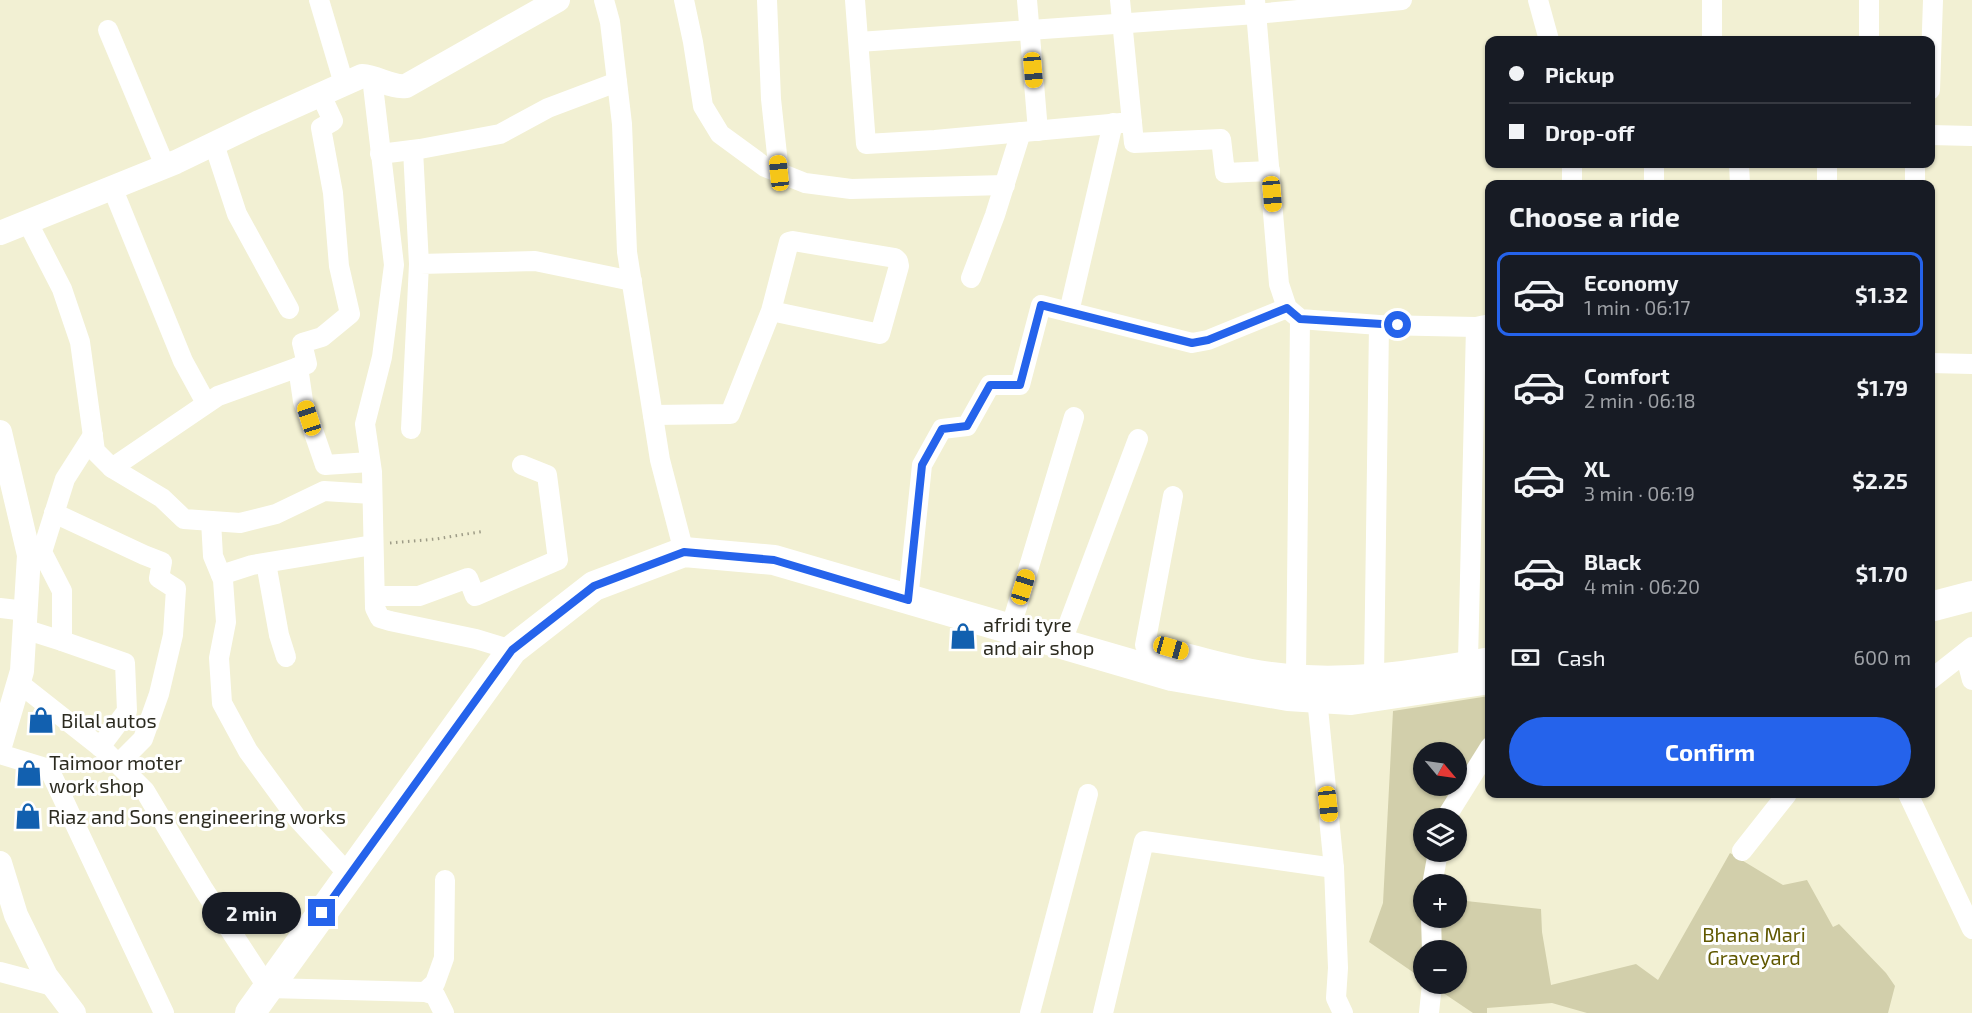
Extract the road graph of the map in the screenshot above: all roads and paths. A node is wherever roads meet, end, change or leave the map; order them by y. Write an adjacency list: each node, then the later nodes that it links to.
1 (319, 0): 26 (street)
2 (558, 0): 24 (street)
3 (604, 0): 25 (street)
4 (684, 0): 37 (street)
5 (767, 0): 37 (street)
6 (855, 0): 23 (street)
7 (1027, 0): 18 (street)
8 (1120, 0): 16 (street)
9 (1397, 0): 10 (street); 15 (street)
10 (1402, 0)
11 (1538, 0): 19 (street)
12 (1712, 0): 20 (street)
13 (1869, 0): 21 (street)
14 (1933, 0): 22 (street)
15 (1256, 7): 16 (street); 36 (street)
16 (1122, 24): 18 (street); 28 (street)
17 (108, 30): 35 (street)
18 (1030, 30): 23 (street); 29 (street)
19 (1548, 36)
20 (1712, 36)
21 (1869, 36)
22 (1932, 36)
23 (859, 42): 29 (street)
24 (372, 76): 26 (street); 34 (street)
25 (617, 82): 33 (street); 44 (street)
26 (344, 84): 27 (street)
27 (321, 95): 32 (street); 53 (street)
28 (1123, 123): 29 (street); 36 (street); 47 (street)
29 (1029, 132): 38 (street)
30 (1935, 135): 31 (street)
31 (1972, 136)
32 (214, 144): 35 (street); 45 (street)
33 (413, 150): 34 (street); 42 (street)
34 (380, 154): 61 (street)
35 (165, 166): 39 (street)
36 (1270, 171): 48 (street)
37 (779, 173): 38 (street)
38 (1005, 184): 43 (street)
39 (112, 188): 40 (street); 54 (street)
40 (27, 221): 41 (street); 59 (street)
41 (0, 232)
42 (419, 264): 44 (street); 57 (street)
43 (971, 278)
44 (632, 281): 55 (street)
45 (290, 309)
46 (771, 311): 46 (street); 55 (street)
47 (1069, 312): 48 (street); 75 (street)
48 (1293, 313): 49 (street); 86 (street)
49 (1378, 325): 50 (street); 87 (street)
50 (1483, 326): 85 (street)
51 (1935, 363): 52 (street)
52 (1972, 364)
53 (298, 368): 54 (street); 61 (street)
54 (206, 403): 63 (street)
55 (652, 414): 70 (street)
56 (1074, 417): 79 (street)
57 (411, 429)
58 (0, 434): 78 (street)
59 (93, 435): 63 (street); 66 (street)
60 (1138, 439): 81 (street)
61 (370, 462): 64 (street)
62 (522, 465): 73 (street)
63 (112, 468): 67 (street)
64 (372, 494): 67 (street); 69 (street)
65 (1173, 496): 86 (street)
66 (54, 513): 80 (street); 96 (street)
67 (211, 521): 72 (street)
68 (485, 531): 69 (path)
69 (374, 545): 71 (street); 73 (street)
70 (684, 552): 75 (main road); 82 (main road)
71 (266, 563): 72 (street); 84 (street)
72 (221, 575): 104 (street)
73 (375, 596): 82 (street)
74 (1972, 596): 76 (main road)
75 (908, 600): 79 (main road)
76 (1935, 606)
77 (0, 608): 78 (street)
78 (25, 620): 80 (street); 90 (street)
79 (1010, 630): 81 (main road)
80 (62, 641): 93 (street)
81 (1061, 644): 91 (main road)
82 (512, 650): 104 (main road)
83 (1969, 650): 88 (street); 89 (street)
84 (286, 657)
85 (1479, 670): 87 (street); 91 (main road)
86 (1296, 675): 87 (street)
87 (1374, 675)
88 (1935, 676)
89 (1972, 680)
90 (11, 690): 92 (street); 93 (street)
91 (1317, 698): 103 (street)
92 (0, 746)
93 (100, 747): 96 (street)
94 (0, 754): 113 (street)
95 (1485, 755): 100 (street)
96 (118, 764): 109 (street)
97 (1088, 794): 116 (street)
98 (1784, 798): 101 (street)
99 (1910, 798): 106 (street)
100 (1452, 808)
101 (1742, 851)
102 (0, 863): 108 (street)
103 (1334, 868): 117 (street); 118 (street)
104 (349, 875): 109 (main road)
105 (445, 880): 110 (street)
106 (1972, 929)
107 (0, 972): 108 (street)
108 (54, 986): 112 (street)
109 (268, 988): 110 (street); 114 (main road)
110 (425, 992): 115 (street)
111 (1431, 994): 119 (street)
112 (74, 1013)
113 (164, 1013)
114 (250, 1013)
115 (444, 1013)
116 (1030, 1013)
117 (1103, 1013)
118 (1343, 1013)
119 (1429, 1013)

